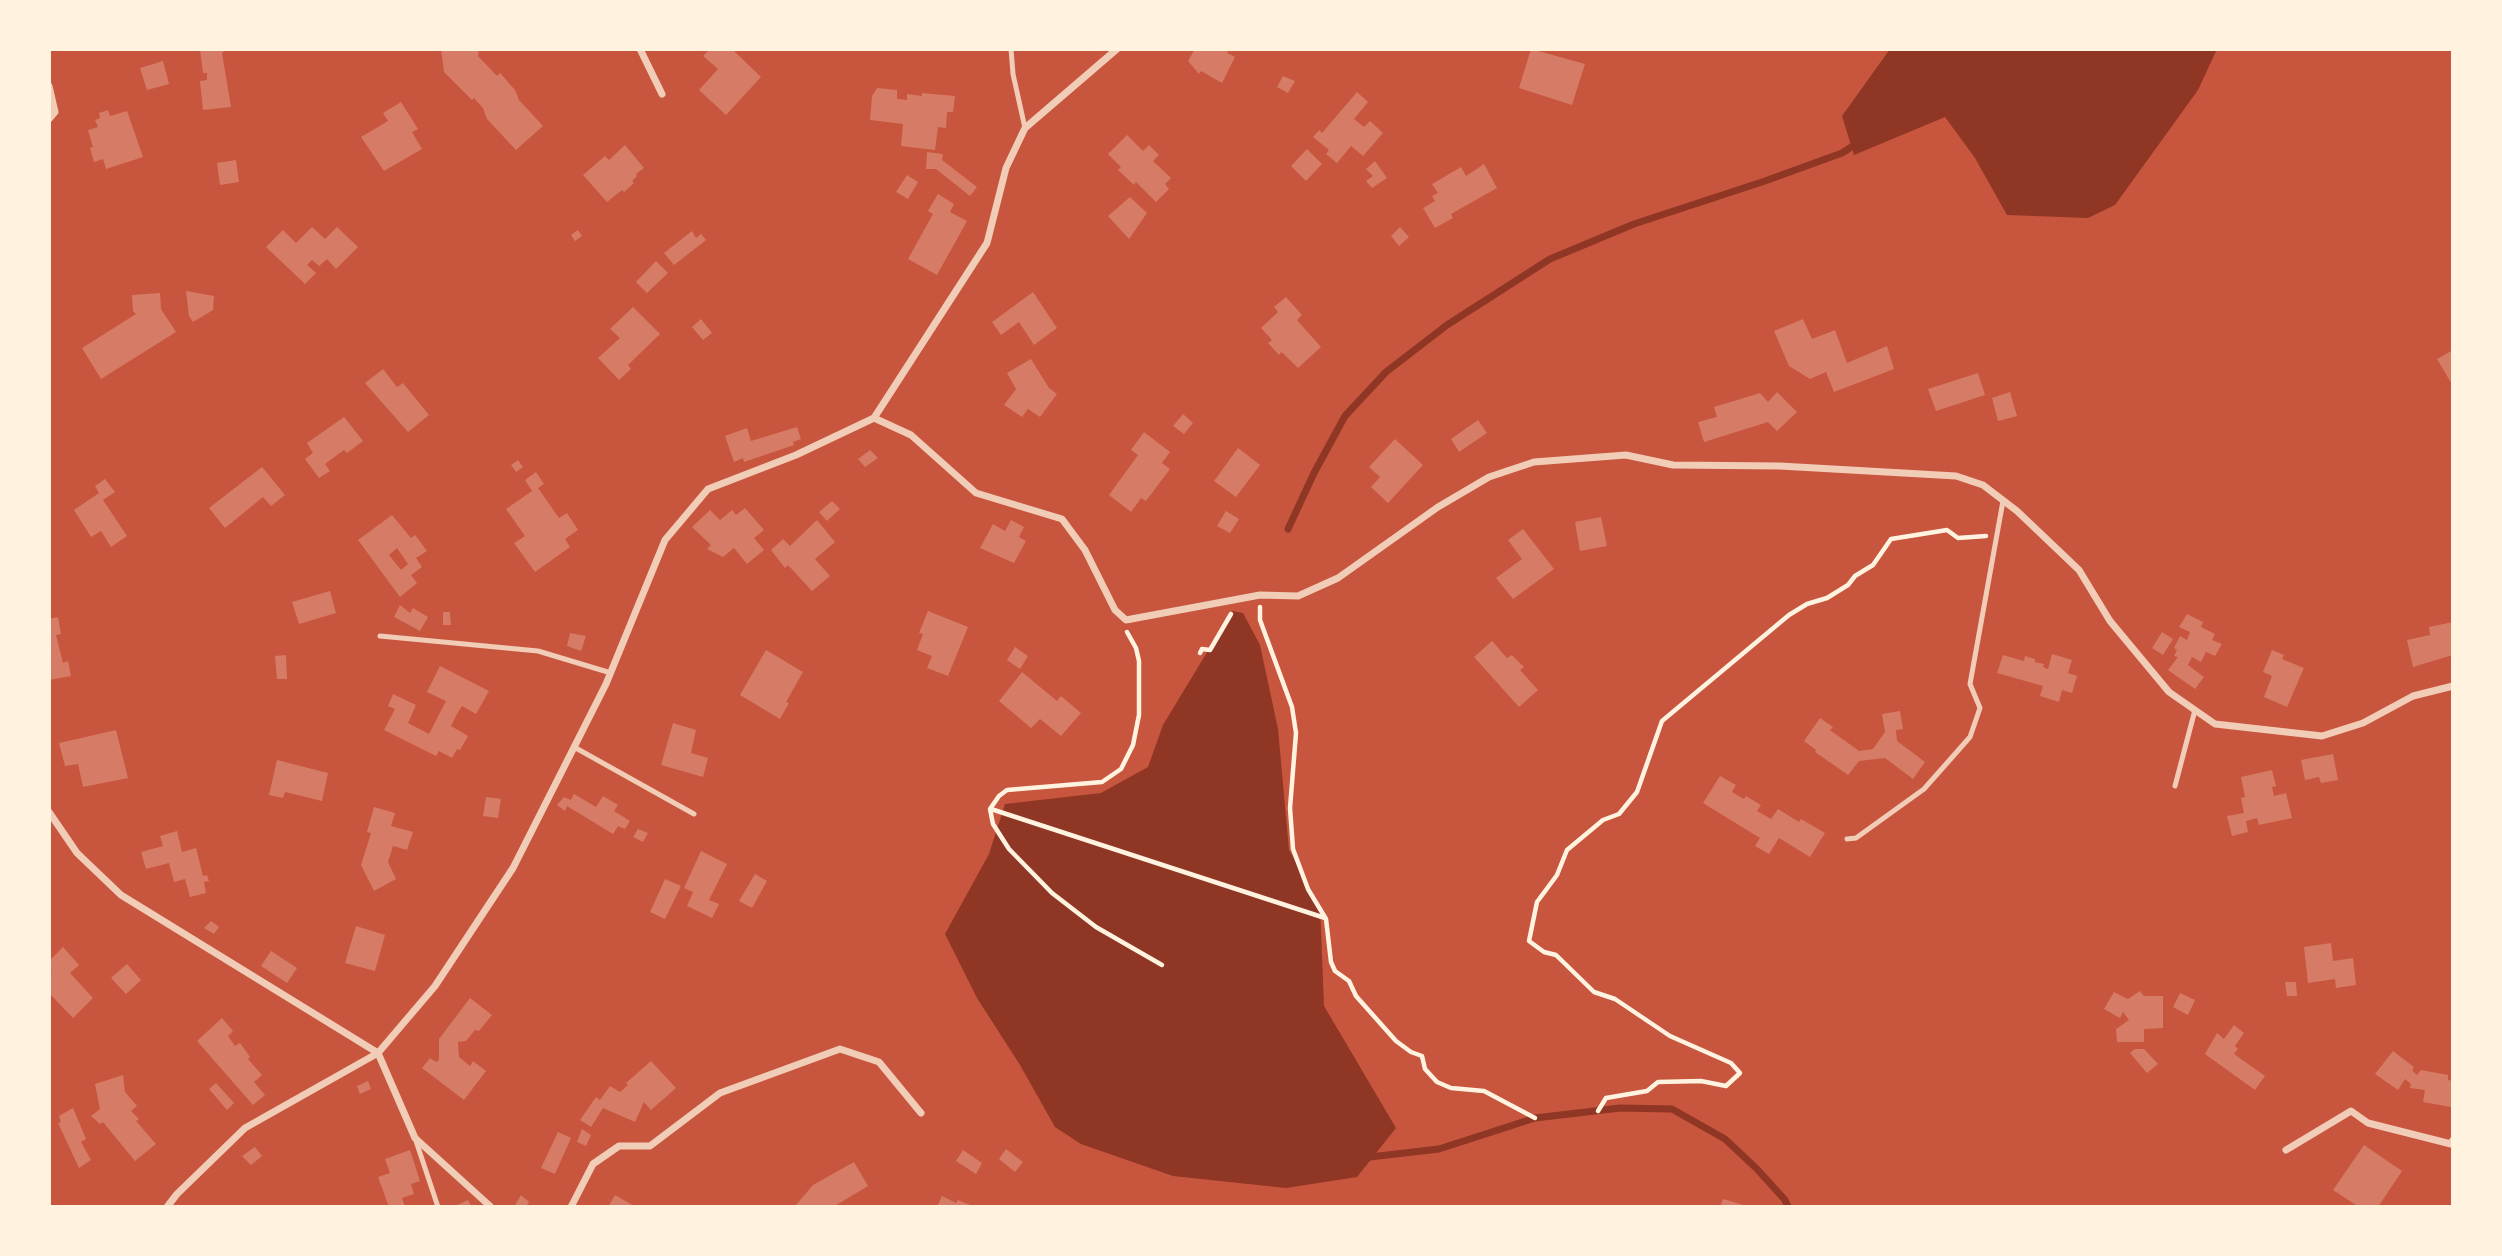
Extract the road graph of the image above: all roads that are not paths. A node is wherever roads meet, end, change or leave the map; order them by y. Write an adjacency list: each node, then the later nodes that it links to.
1 (640, 49): 5 (street)
2 (1011, 49): 7 (lane)
3 (1116, 49): 7 (street)
4 (49, 86): 6 (street)
5 (662, 94)
6 (49, 119)
7 (1025, 128): 8 (street)
8 (874, 418): 9 (street); 11 (street)
9 (2003, 501): 13 (street); 18 (lane)
10 (380, 636): 11 (lane)
11 (611, 673): 14 (street)
12 (2453, 686): 13 (street)
13 (2195, 710): 15 (lane)
14 (574, 747): 17 (lane); 19 (street)
15 (2175, 786)
16 (49, 812): 19 (street)
17 (694, 814)
18 (1847, 839)
19 (378, 1054): 21 (street); 24 (street)
20 (921, 1113): 27 (street)
21 (415, 1138): 25 (lane); 26 (street)
22 (2453, 1140): 23 (street)
23 (2286, 1150)
24 (167, 1207)
25 (439, 1207)
26 (491, 1207)
27 (570, 1207)

